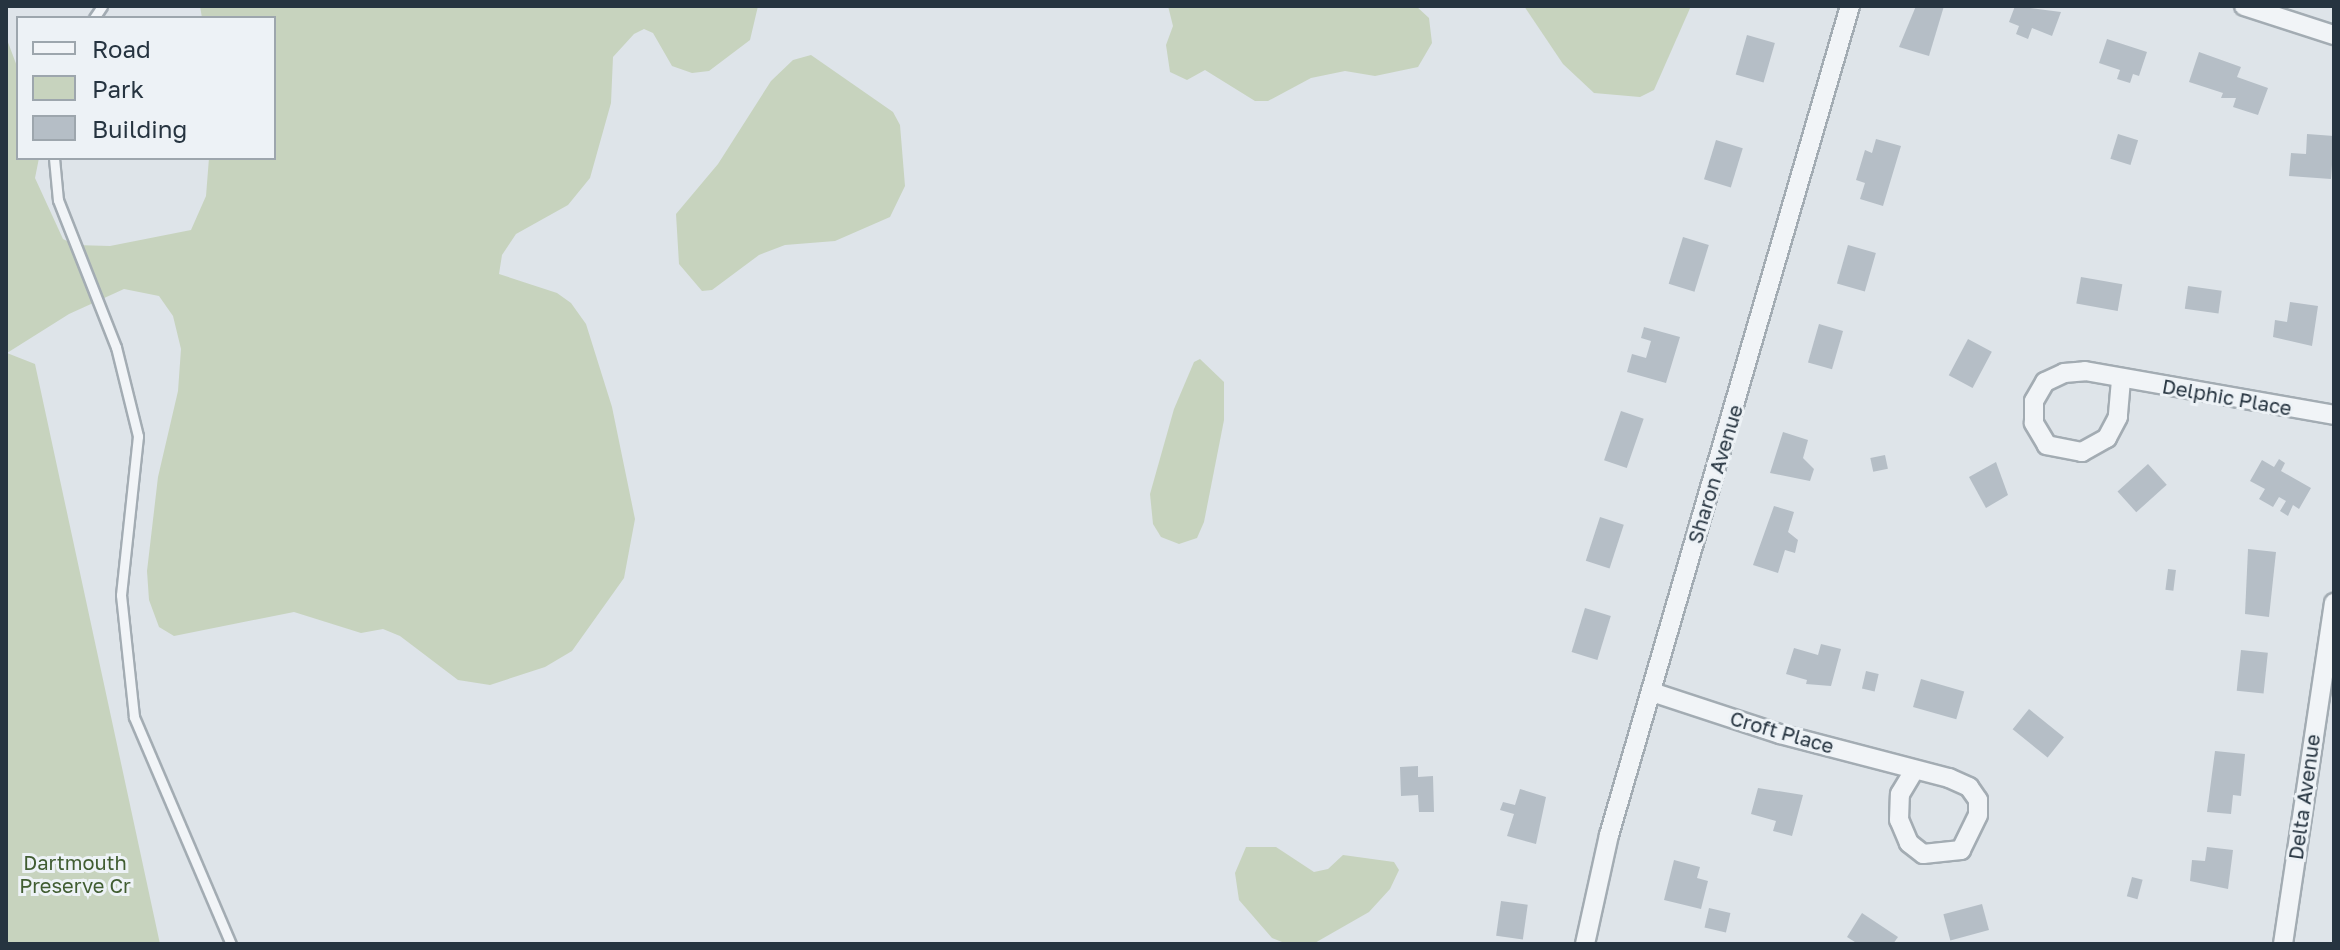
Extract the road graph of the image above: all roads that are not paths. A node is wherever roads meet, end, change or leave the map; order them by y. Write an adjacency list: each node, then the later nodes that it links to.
1 (1850, 6): 8 (street, Sharon Avenue)
2 (2244, 6): 3 (street)
3 (2334, 35)
4 (54, 160): 10 (lane)
5 (2121, 380): 5 (street, Delphic Place); 6 (street, Delphic Place)
6 (2334, 415)
7 (2334, 603): 12 (street, Delta Avenue)
8 (1652, 692): 9 (street, Croft Place); 11 (street, Sharon Avenue)
9 (1914, 771): 9 (street, Croft Place)
10 (231, 944)
11 (1585, 944)
12 (2283, 944)

